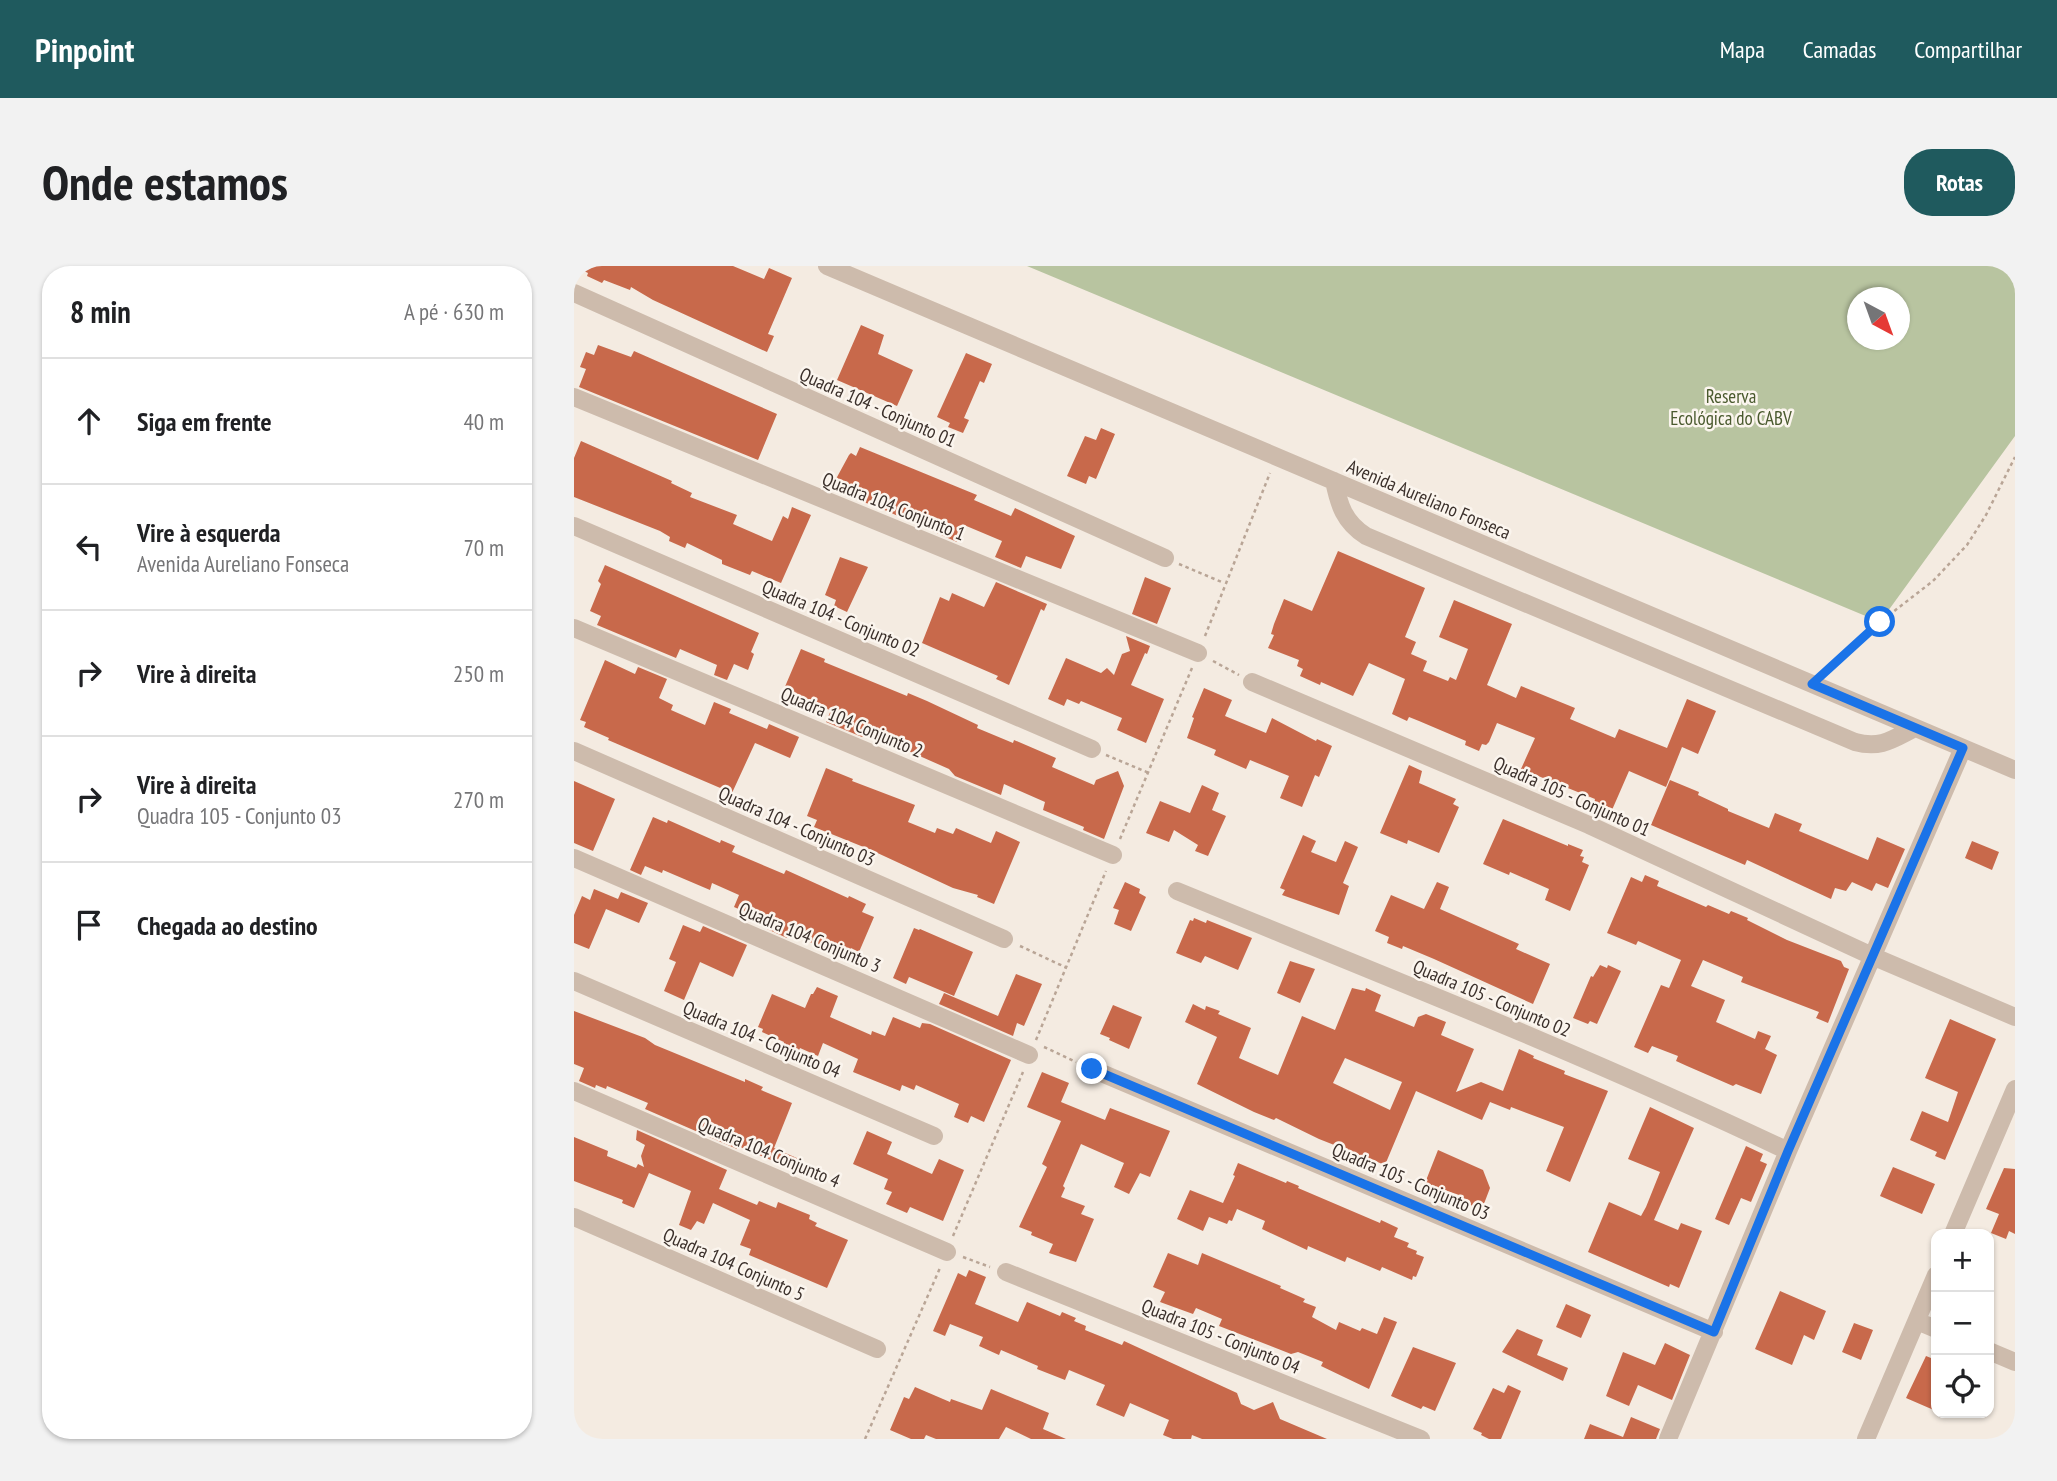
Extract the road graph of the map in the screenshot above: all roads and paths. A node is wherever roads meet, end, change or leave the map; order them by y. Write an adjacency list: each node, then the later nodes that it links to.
1 (827, 266): 5 (street, Avenida Aureliano Fonseca)
2 (574, 293): 7 (street, Quadra 104 - Conjunto 01)
3 (574, 397): 10 (street, Quadra 104 Conjunto 1)
4 (2015, 457): 12 (path)
5 (1334, 481): 12 (street, Avenida Aureliano Fonseca); 13 (street)
6 (574, 526): 15 (street, Quadra 104 - Conjunto 02)
7 (1165, 558): 8 (path)
8 (1224, 583)
9 (574, 628): 19 (street, Quadra 104 Conjunto 2)
10 (1198, 653): 11 (path)
11 (1252, 682): 23 (street, Quadra 105 - Conjunto 01)
12 (1812, 684): 13 (street, Avenida Aureliano Fonseca)
13 (1915, 728): 14 (street, Avenida Aureliano Fonseca)
14 (1963, 748): 17 (street, Avenida Aureliano Fonseca); 23 (street)
15 (1092, 749): 18 (path)
16 (574, 751): 22 (street, Quadra 104 - Conjunto 03)
17 (2013, 768)
18 (1149, 773)
19 (1113, 855)
20 (574, 858): 27 (street, Quadra 104 Conjunto 3)
21 (1177, 891): 33 (street, Quadra 105 - Conjunto 02)
22 (1004, 939): 24 (path)
23 (1872, 956): 26 (street, Quadra 105 - Conjunto 01); 33 (street)
24 (1065, 967)
25 (574, 981): 32 (street, Quadra 104 - Conjunto 04)
26 (2015, 1017)
27 (1032, 1049): 28 (path)
28 (1092, 1069): 41 (street, Quadra 105 - Conjunto 03)
29 (2015, 1088): 31 (street)
30 (574, 1091): 36 (street, Quadra 104 Conjunto 4)
31 (2007, 1130): 35 (street)
32 (934, 1136)
33 (1788, 1151): 41 (street)
34 (574, 1217): 42 (street, Quadra 104 Conjunto 5)
35 (1956, 1229)
36 (947, 1252): 37 (path); 45 (path)
37 (1006, 1272): 46 (street, Quadra 105 - Conjunto 04)
38 (1931, 1287): 39 (street)
39 (1917, 1321): 40 (street); 48 (street)
40 (1931, 1327)
41 (1714, 1332): 47 (street)
42 (877, 1349)
43 (1994, 1353): 44 (street)
44 (2015, 1362)
45 (864, 1439)
46 (1421, 1439)
47 (1668, 1439)
48 (1866, 1439)

